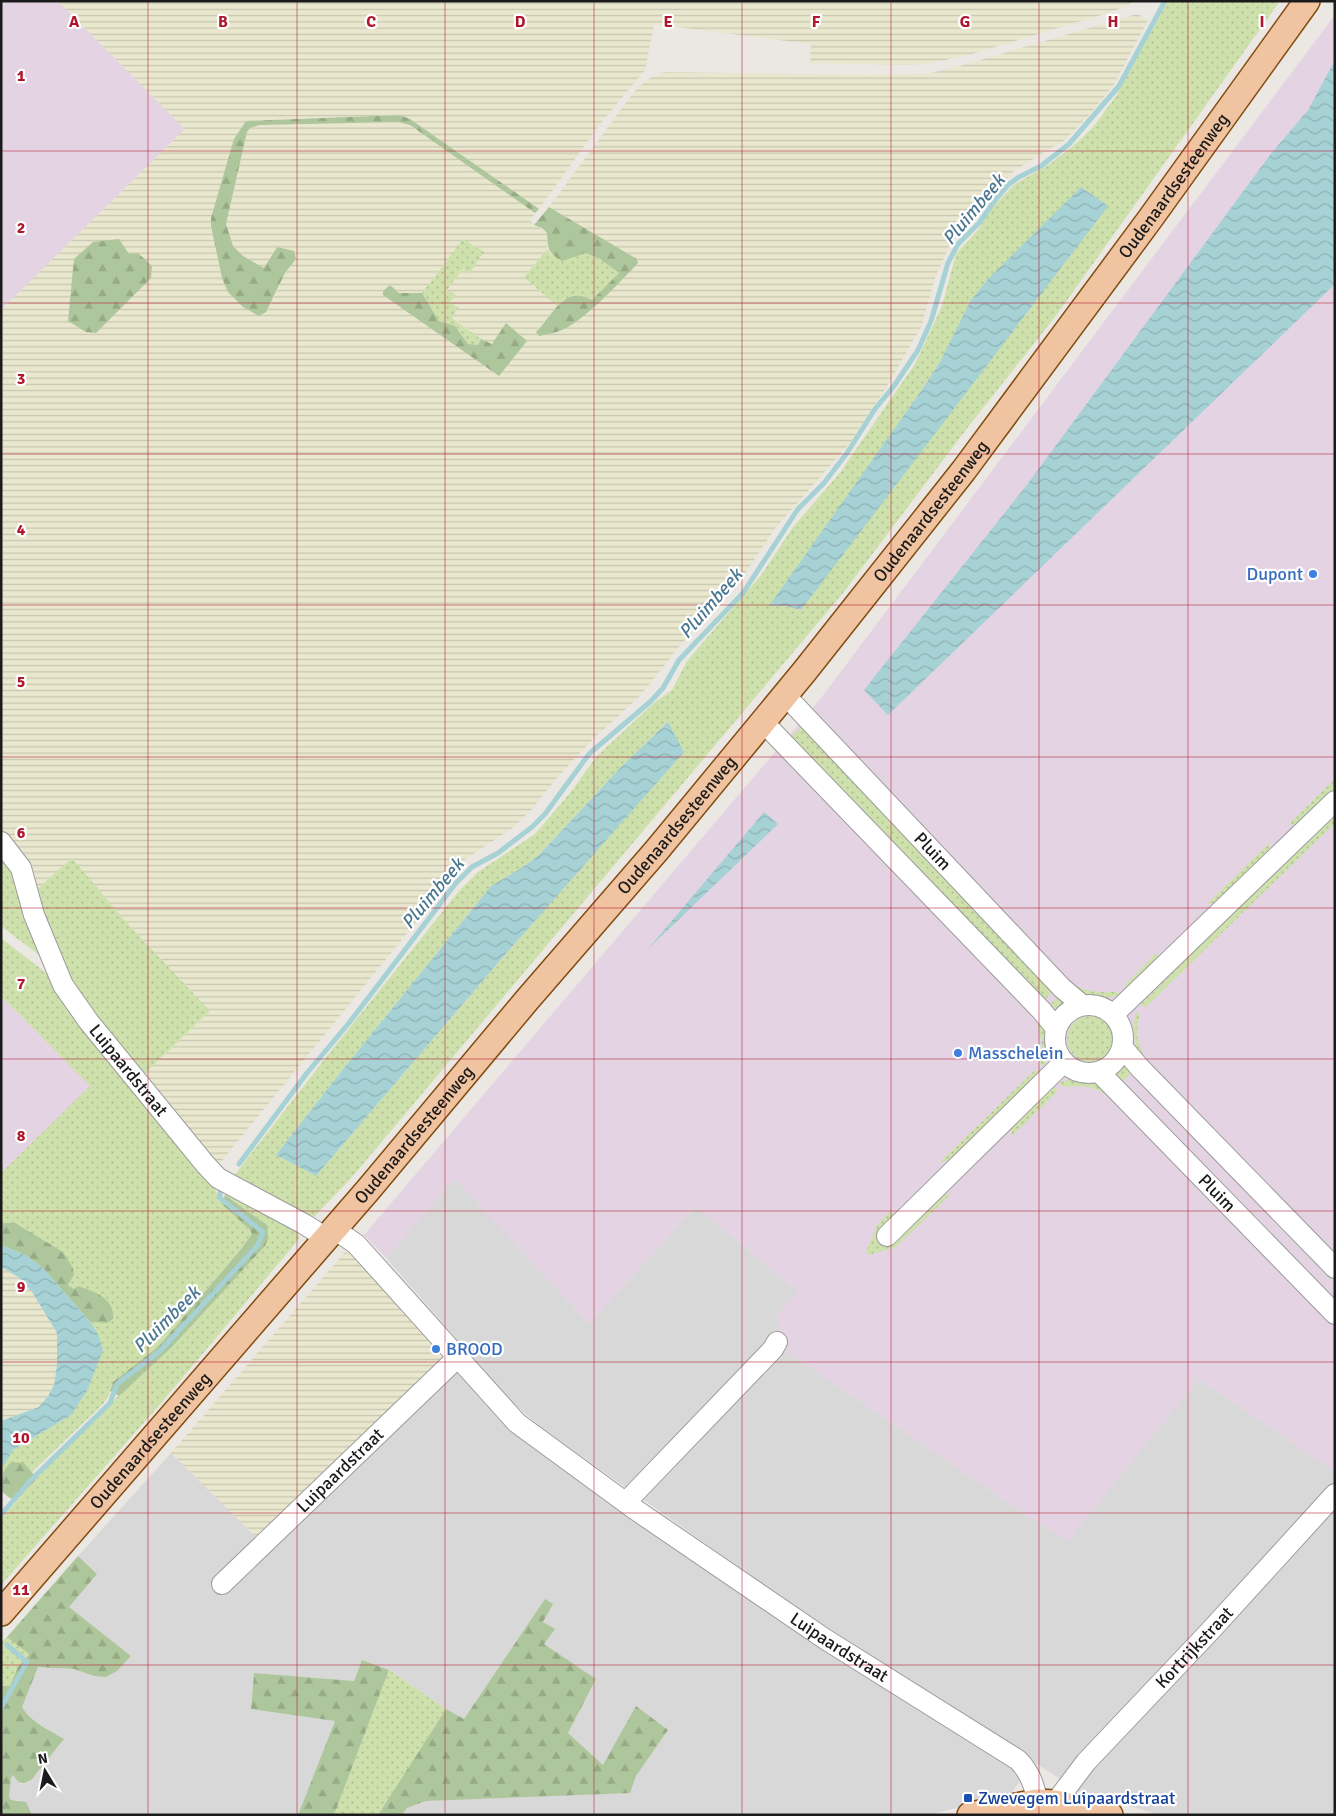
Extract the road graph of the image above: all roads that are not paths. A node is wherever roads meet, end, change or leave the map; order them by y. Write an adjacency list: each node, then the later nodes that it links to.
1 (1307, 1): 2 (main road, Oudenaardsesteenweg)
2 (785, 695): 3 (main road, Oudenaardsesteenweg); 6 (street, Pluim)
3 (763, 722): 8 (street, Pluim); 12 (main road, Oudenaardsesteenweg)
4 (1335, 801): 7 (street)
5 (1, 842): 12 (street, Luipaardstraat)
6 (1082, 1005): 7 (street); 8 (street)
7 (1114, 1014): 9 (street)
8 (1056, 1028): 10 (street)
9 (1123, 1048): 11 (street); 14 (street, Pluim)
10 (1064, 1062): 11 (street); 13 (street)
11 (1099, 1072): 15 (street, Pluim)
12 (330, 1234): 17 (street, Luipaardstraat); 21 (main road, Oudenaardsesteenweg)
13 (886, 1236)
14 (1335, 1268)
15 (1335, 1314)
16 (777, 1342): 19 (street)
17 (458, 1357): 19 (street, Luipaardstraat); 20 (street, Luipaardstraat)
18 (1335, 1494): 22 (street, Kortrijkstraat)
19 (626, 1502): 22 (street, Luipaardstraat)
20 (222, 1584)
21 (1, 1614)
22 (1046, 1803): 23 (main road); 24 (main road)
23 (970, 1815)
24 (1110, 1815)

